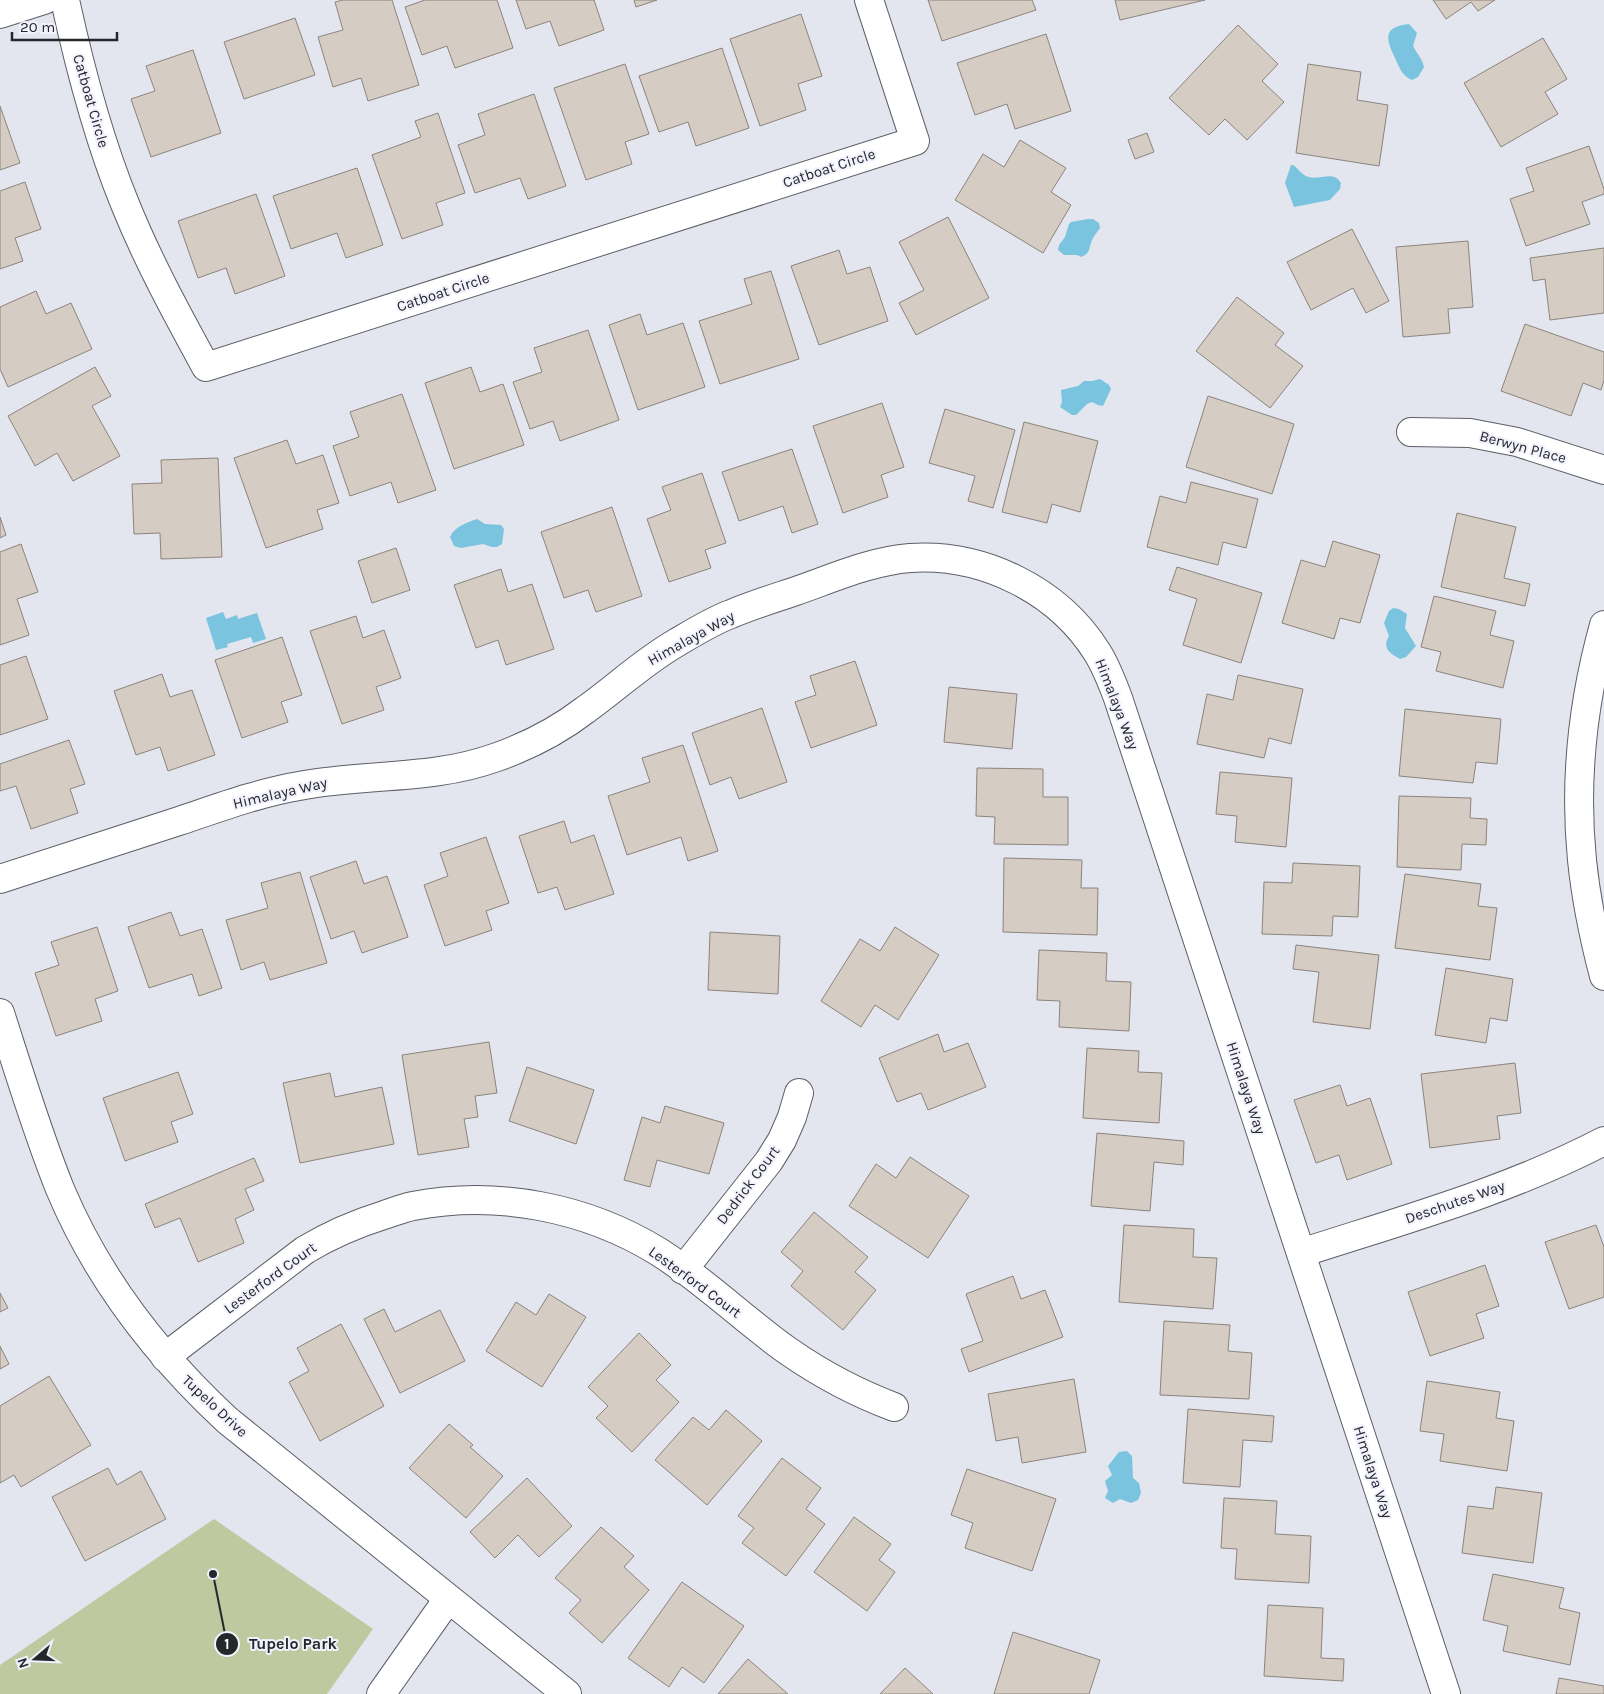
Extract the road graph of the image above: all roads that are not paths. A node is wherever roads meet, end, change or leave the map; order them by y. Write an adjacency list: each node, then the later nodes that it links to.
1 (44, 0): 4 (street)
2 (65, 0): 3 (street, Catboat Circle)
3 (869, 0)
4 (0, 14)
5 (1412, 432): 6 (street, Berwyn Place)
6 (1604, 470)
7 (1604, 625): 9 (street)
8 (0, 879): 13 (street, Himalaya Way)
9 (1604, 976)
10 (0, 1014): 15 (street, Tupelo Drive)
11 (799, 1093): 14 (street, Dedrick Court)
12 (1604, 1141): 13 (street, Deschutes Way)
13 (1301, 1252): 20 (street, Himalaya Way)
14 (683, 1270): 15 (street, Lesterford Court); 16 (street, Lesterford Court)
15 (165, 1357): 17 (street, Tupelo Drive)
16 (894, 1407)
17 (448, 1598): 18 (street); 19 (street, Tupelo Drive)
18 (380, 1694)
19 (568, 1694)
20 (1446, 1694)

